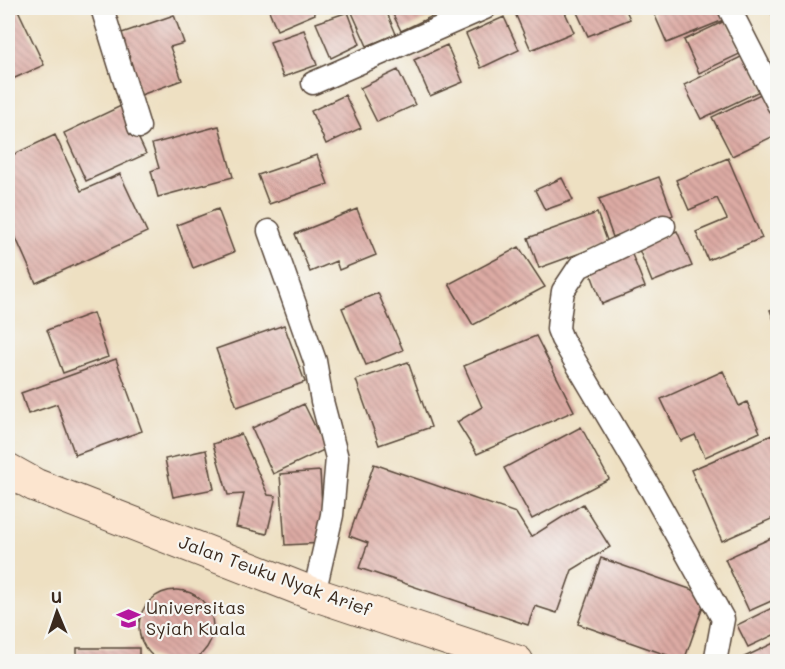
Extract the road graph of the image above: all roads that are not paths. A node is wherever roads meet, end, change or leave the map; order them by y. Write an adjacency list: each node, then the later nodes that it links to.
1 (102, 8): 7 (street)
2 (485, 8): 4 (street)
3 (729, 8): 6 (street)
4 (448, 15): 5 (street)
5 (314, 83)
6 (777, 104)
7 (139, 127)
8 (664, 226): 13 (street)
9 (269, 231): 11 (street)
10 (17, 482): 11 (main road, Jalan Teuku Nyak Arief)
11 (314, 594): 12 (main road, Jalan Teuku Nyak Arief)
12 (517, 662)
13 (715, 662)

